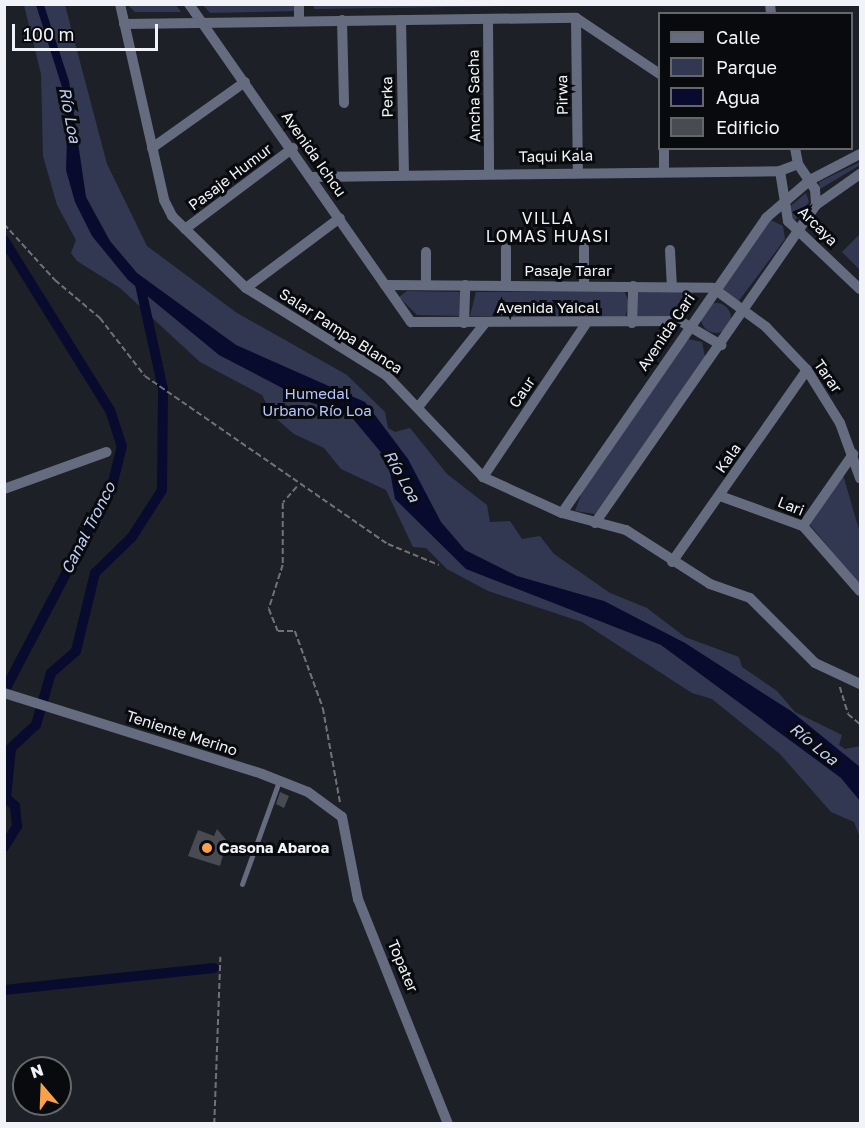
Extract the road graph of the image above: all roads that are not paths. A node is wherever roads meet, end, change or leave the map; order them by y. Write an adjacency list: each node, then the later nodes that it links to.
1 (120, 4): 10 (street, Salar Pampa Blanca)
2 (189, 4): 8 (street, Avenida Ichcu)
3 (299, 4): 9 (street)
4 (576, 18): 5 (street); 11 (street); 20 (street, Pirwa)
5 (488, 19): 7 (street); 23 (street, Ancha Sacha)
6 (342, 20): 7 (street); 9 (street); 13 (street)
7 (400, 20): 24 (street, Perka)
8 (201, 21): 9 (street); 10 (street); 12 (street, Avenida Ichcu)
9 (299, 21)
10 (124, 24): 14 (street, Salar Pampa Blanca)
11 (658, 73)
12 (245, 82): 14 (street); 15 (street, Avenida Ichcu)
13 (344, 103)
14 (152, 148): 31 (street, Salar Pampa Blanca)
15 (293, 148): 26 (street, Avenida Ichcu); 31 (street, Pasaje Humur)
16 (664, 150): 21 (street)
17 (795, 150): 19 (street)
18 (861, 154): 27 (street, Avenida Cari)
19 (798, 164): 22 (street, Taqui Kala); 27 (street)
20 (578, 171): 21 (street, Taqui Kala); 23 (street, Taqui Kala)
21 (664, 171): 22 (street, Taqui Kala)
22 (780, 171): 28 (street, Arcaya)
23 (489, 172): 24 (street, Taqui Kala)
24 (404, 173): 26 (street, Taqui Kala)
25 (861, 174): 29 (street)
26 (313, 177): 30 (street, Avenida Ichcu)
27 (810, 180): 28 (street, Avenida Cari); 29 (street)
28 (783, 202): 32 (street, Arcaya); 45 (street, Avenida Cari)
29 (816, 205): 32 (street)
30 (340, 218): 37 (street, Avenida Ichcu); 44 (street)
31 (185, 229): 44 (street, Salar Pampa Blanca)
32 (800, 231): 46 (street, Arcaya); 47 (street)
33 (506, 248): 40 (street)
34 (584, 248): 41 (street)
35 (670, 250): 43 (street)
36 (426, 252): 38 (street)
37 (385, 285): 38 (street, Pasaje Tarar); 48 (street, Avenida Ichcu)
38 (426, 285): 39 (street, Pasaje Tarar)
39 (465, 285): 40 (street, Pasaje Tarar); 50 (street)
40 (506, 285): 41 (street, Pasaje Tarar)
41 (584, 286): 42 (street, Pasaje Tarar)
42 (633, 286): 43 (street, Pasaje Tarar); 49 (street)
43 (672, 286): 45 (street, Pasaje Tarar)
44 (246, 288): 56 (street, Salar Pampa Blanca)
45 (713, 288): 47 (street); 52 (street, Avenida Cari)
46 (861, 289)
47 (744, 310): 54 (street); 55 (street, Tarar)
48 (411, 322): 50 (street, Avenida Yaical)
49 (633, 322): 52 (street, Avenida Yaical); 53 (street, Avenida Yaical)
50 (464, 323): 51 (street, Avenida Yaical)
51 (485, 323): 53 (street, Avenida Yaical); 56 (street)
52 (691, 323): 54 (street); 63 (street, Avenida Cari)
53 (586, 324): 59 (street, Caur)
54 (721, 345): 64 (street)
55 (807, 370): 58 (street, Tarar); 62 (street, Kala)
56 (419, 406): 59 (street, Salar Pampa Blanca)
57 (107, 452): 61 (street)
58 (853, 454): 60 (street, Tarar); 65 (street)
59 (483, 477): 63 (street, Salar Pampa Blanca)
60 (861, 478)
61 (4, 489)
62 (720, 496): 65 (street, Lari); 66 (street, Kala)
63 (562, 513): 64 (street, Salar Pampa Blanca)
64 (596, 523): 66 (street, Salar Pampa Blanca)
65 (803, 526): 67 (street, Lari)
66 (672, 562): 68 (street, Salar Pampa Blanca)
67 (861, 591)
68 (861, 684)
69 (4, 693): 70 (street, Teniente Merino)
70 (279, 780): 71 (street, Teniente Merino); 72 (lane)
71 (342, 817): 73 (street, Topater)
72 (242, 884)
73 (448, 1124)

